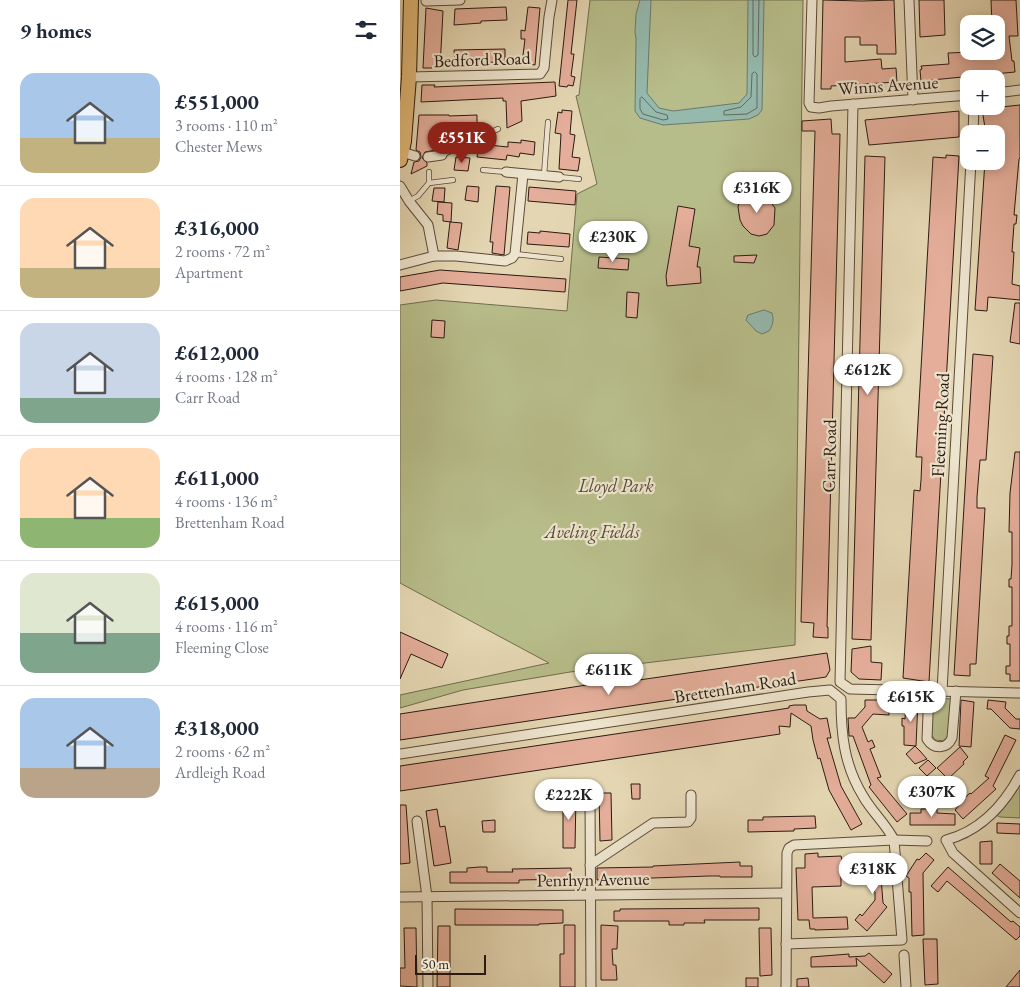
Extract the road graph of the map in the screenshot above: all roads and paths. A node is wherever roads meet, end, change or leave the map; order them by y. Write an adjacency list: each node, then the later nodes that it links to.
1 (411, 0): 7 (main road)
2 (460, 0): 6 (street)
3 (552, 0): 7 (street, Bedford Road)
4 (812, 0): 12 (street, Winns Avenue)
5 (909, 0): 11 (street)
6 (426, 2)
7 (409, 77): 16 (main road)
8 (1020, 90): 9 (street)
9 (1005, 91)
10 (960, 96): 11 (street, Winns Avenue)
11 (913, 100): 12 (street, Winns Avenue)
12 (854, 104): 34 (street, Carr Road)
13 (548, 122): 23 (lane)
14 (498, 128): 15 (lane)
15 (442, 155): 17 (street)
16 (406, 156)
17 (428, 156)
18 (483, 170): 21 (lane)
19 (971, 170): 35 (street, Fleeming Road)
20 (429, 172): 27 (lane)
21 (506, 172): 22 (street)
22 (523, 174): 23 (street); 30 (street)
23 (544, 175): 24 (street)
24 (559, 177): 25 (lane)
25 (578, 179)
26 (453, 180): 27 (lane)
27 (429, 183): 29 (lane)
28 (400, 186): 29 (street)
29 (409, 201): 31 (street)
30 (515, 254): 31 (street); 32 (lane)
31 (434, 256): 33 (street)
32 (561, 259)
33 (400, 265)
34 (929, 690): 35 (street); 36 (street)
35 (942, 691): 36 (street)
36 (956, 692): 37 (street)
37 (1020, 693)
38 (400, 754): 43 (street, Brettenham Road)
39 (1020, 775): 50 (street)
40 (691, 796): 45 (street)
41 (590, 797): 45 (street)
42 (417, 821): 49 (street)
43 (894, 840): 44 (street); 46 (street); 51 (street)
44 (927, 841)
45 (590, 865): 47 (street)
46 (786, 893): 47 (street, Penrhyn Avenue); 51 (street)
47 (590, 896): 49 (street, Penrhyn Avenue); 54 (street)
48 (400, 897): 49 (street, Penrhyn Avenue)
49 (427, 897): 53 (street)
50 (1020, 913)
51 (786, 944): 55 (street)
52 (904, 954): 56 (street)
53 (428, 987)
54 (591, 987)
55 (786, 987)
56 (906, 987)

